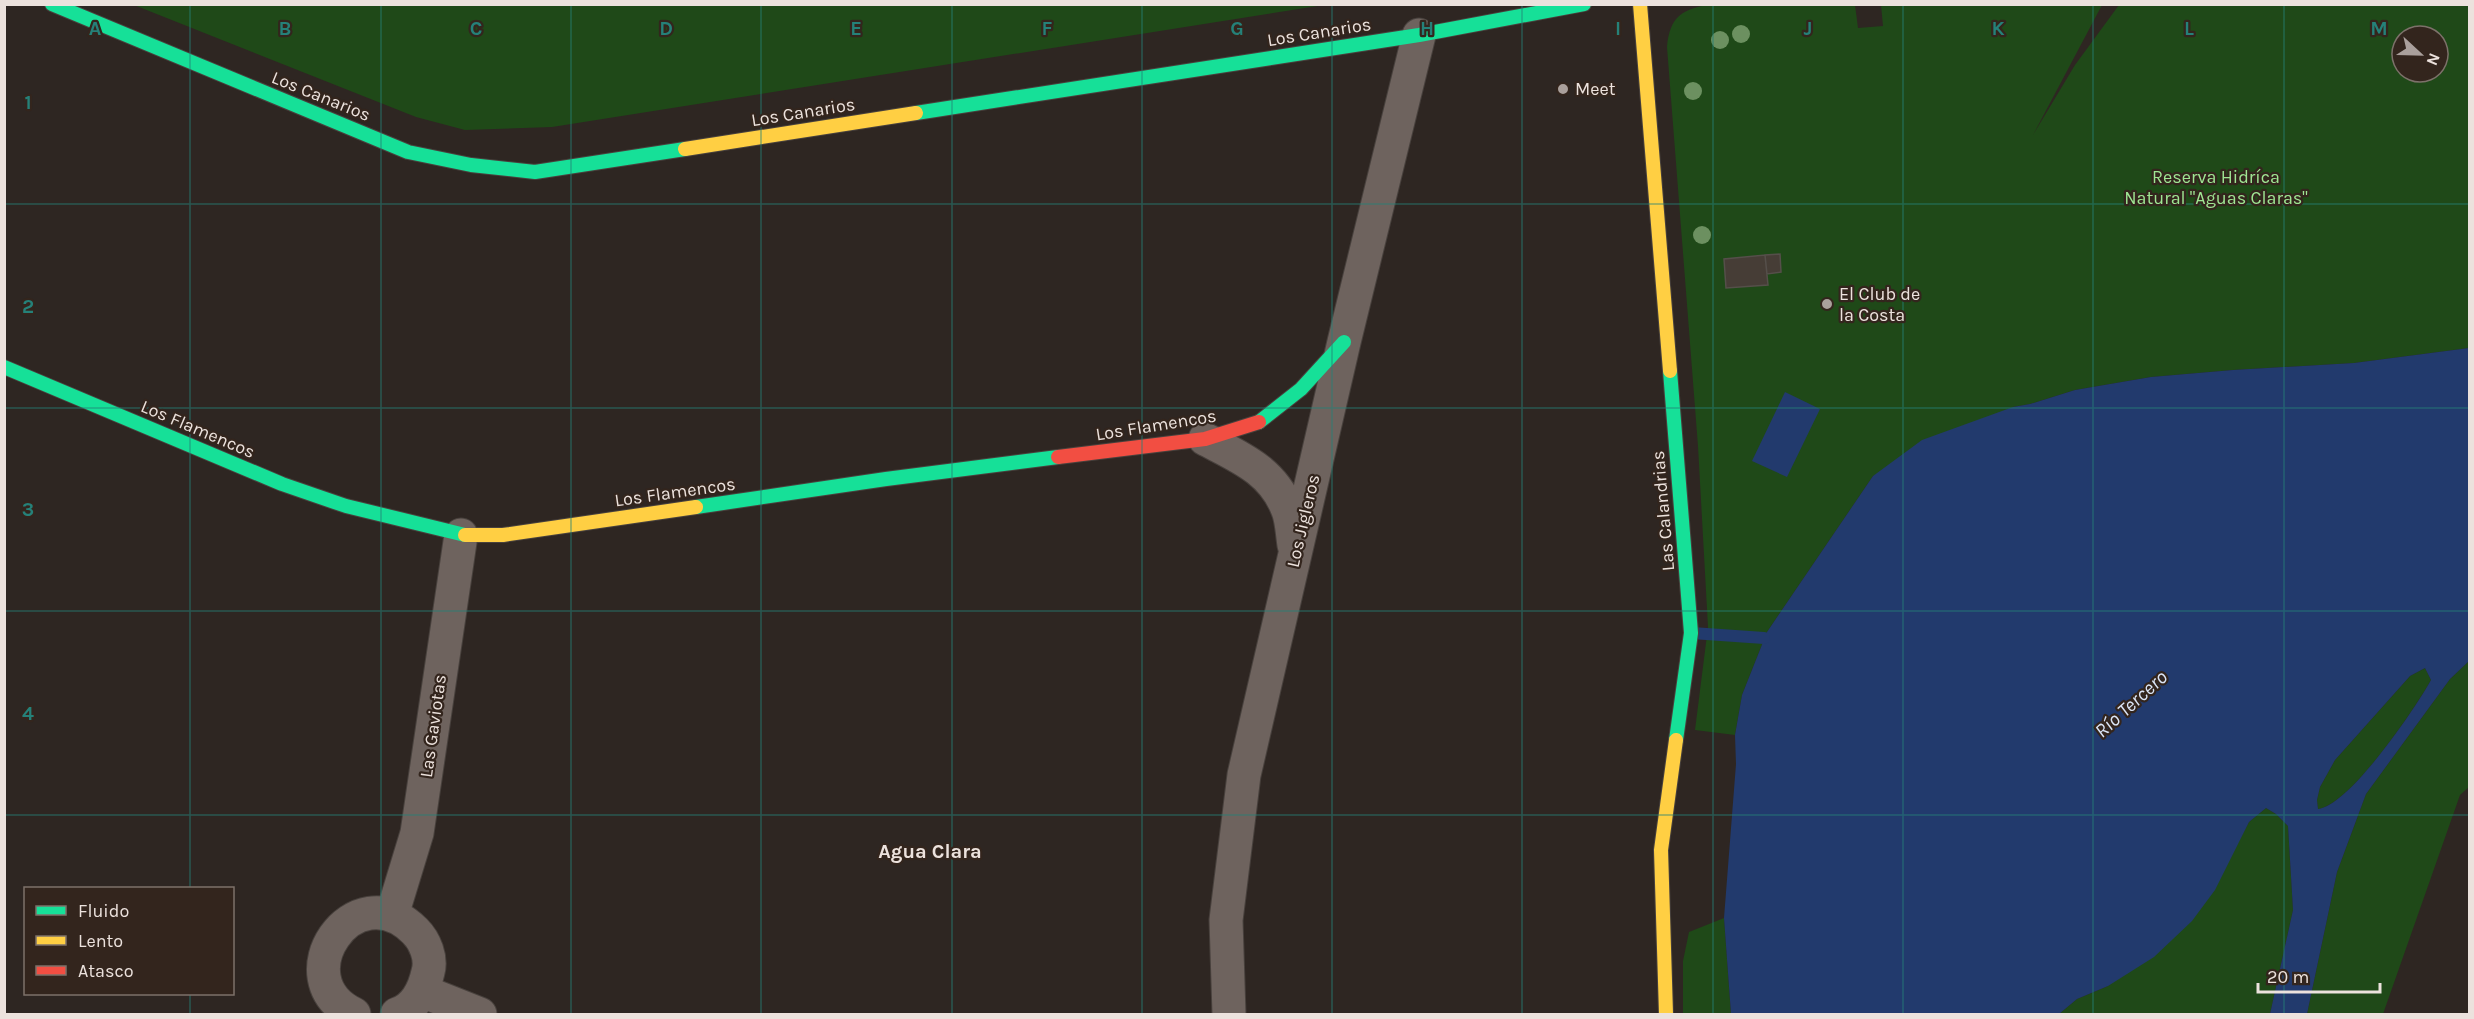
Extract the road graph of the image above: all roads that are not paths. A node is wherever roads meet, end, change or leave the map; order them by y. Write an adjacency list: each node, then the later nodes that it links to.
1 (52, 4): 4 (street, Los Canarios)
2 (1584, 4): 4 (street, Los Canarios)
3 (1640, 4): 16 (street, Las Calandrias)
4 (1419, 34): 5 (street, Los Jigleros)
5 (1344, 342): 7 (street, Los Flamencos); 9 (street, Los Jigleros)
6 (4, 367): 8 (street, Los Flamencos)
7 (1205, 440): 8 (street, Los Flamencos); 9 (street)
8 (461, 535): 10 (street, Las Gaviotas)
9 (1295, 553): 15 (street, Los Jigleros)
10 (392, 915): 11 (street); 12 (street)
11 (422, 992): 13 (street); 14 (street)
12 (335, 1008)
13 (397, 1014)
14 (480, 1014)
15 (1229, 1014)
16 (1666, 1014)

